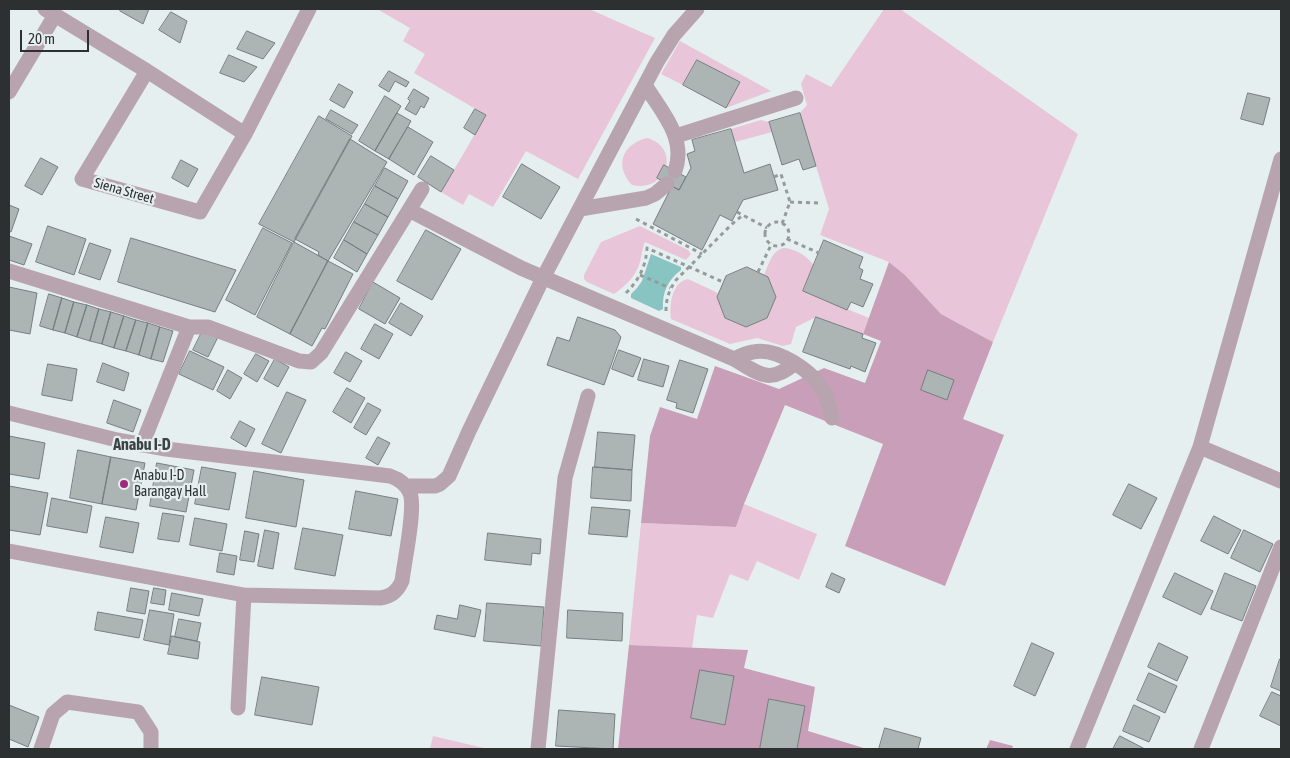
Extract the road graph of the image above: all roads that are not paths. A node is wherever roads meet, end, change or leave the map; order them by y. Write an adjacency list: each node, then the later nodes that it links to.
1 (309, 9): 8 (street)
2 (697, 9): 5 (street)
3 (50, 12): 4 (street); 6 (street)
4 (147, 71): 8 (street); 8 (street, Siena Street)
5 (645, 84): 9 (street); 12 (street)
6 (9, 92)
7 (796, 98): 9 (street)
8 (245, 134)
9 (676, 136): 12 (street)
10 (1281, 159): 23 (street)
11 (422, 188): 13 (street)
12 (580, 209): 15 (street)
13 (409, 210): 15 (street); 16 (street)
14 (9, 271): 16 (street)
15 (543, 278): 17 (street); 25 (street)
16 (189, 327): 22 (street)
17 (734, 358): 18 (street); 18 (street)
18 (795, 363): 21 (street)
19 (588, 396): 32 (street)
20 (9, 413): 22 (street)
21 (832, 418)
22 (142, 445): 25 (street)
23 (1200, 447): 24 (street); 33 (street)
24 (1281, 481)
25 (406, 486): 28 (street)
26 (1281, 547): 34 (street)
27 (9, 552): 28 (street)
28 (244, 595): 29 (street)
29 (238, 708)
30 (41, 749): 31 (street)
31 (150, 749)
32 (538, 749)
33 (1077, 749)
34 (1201, 749)

